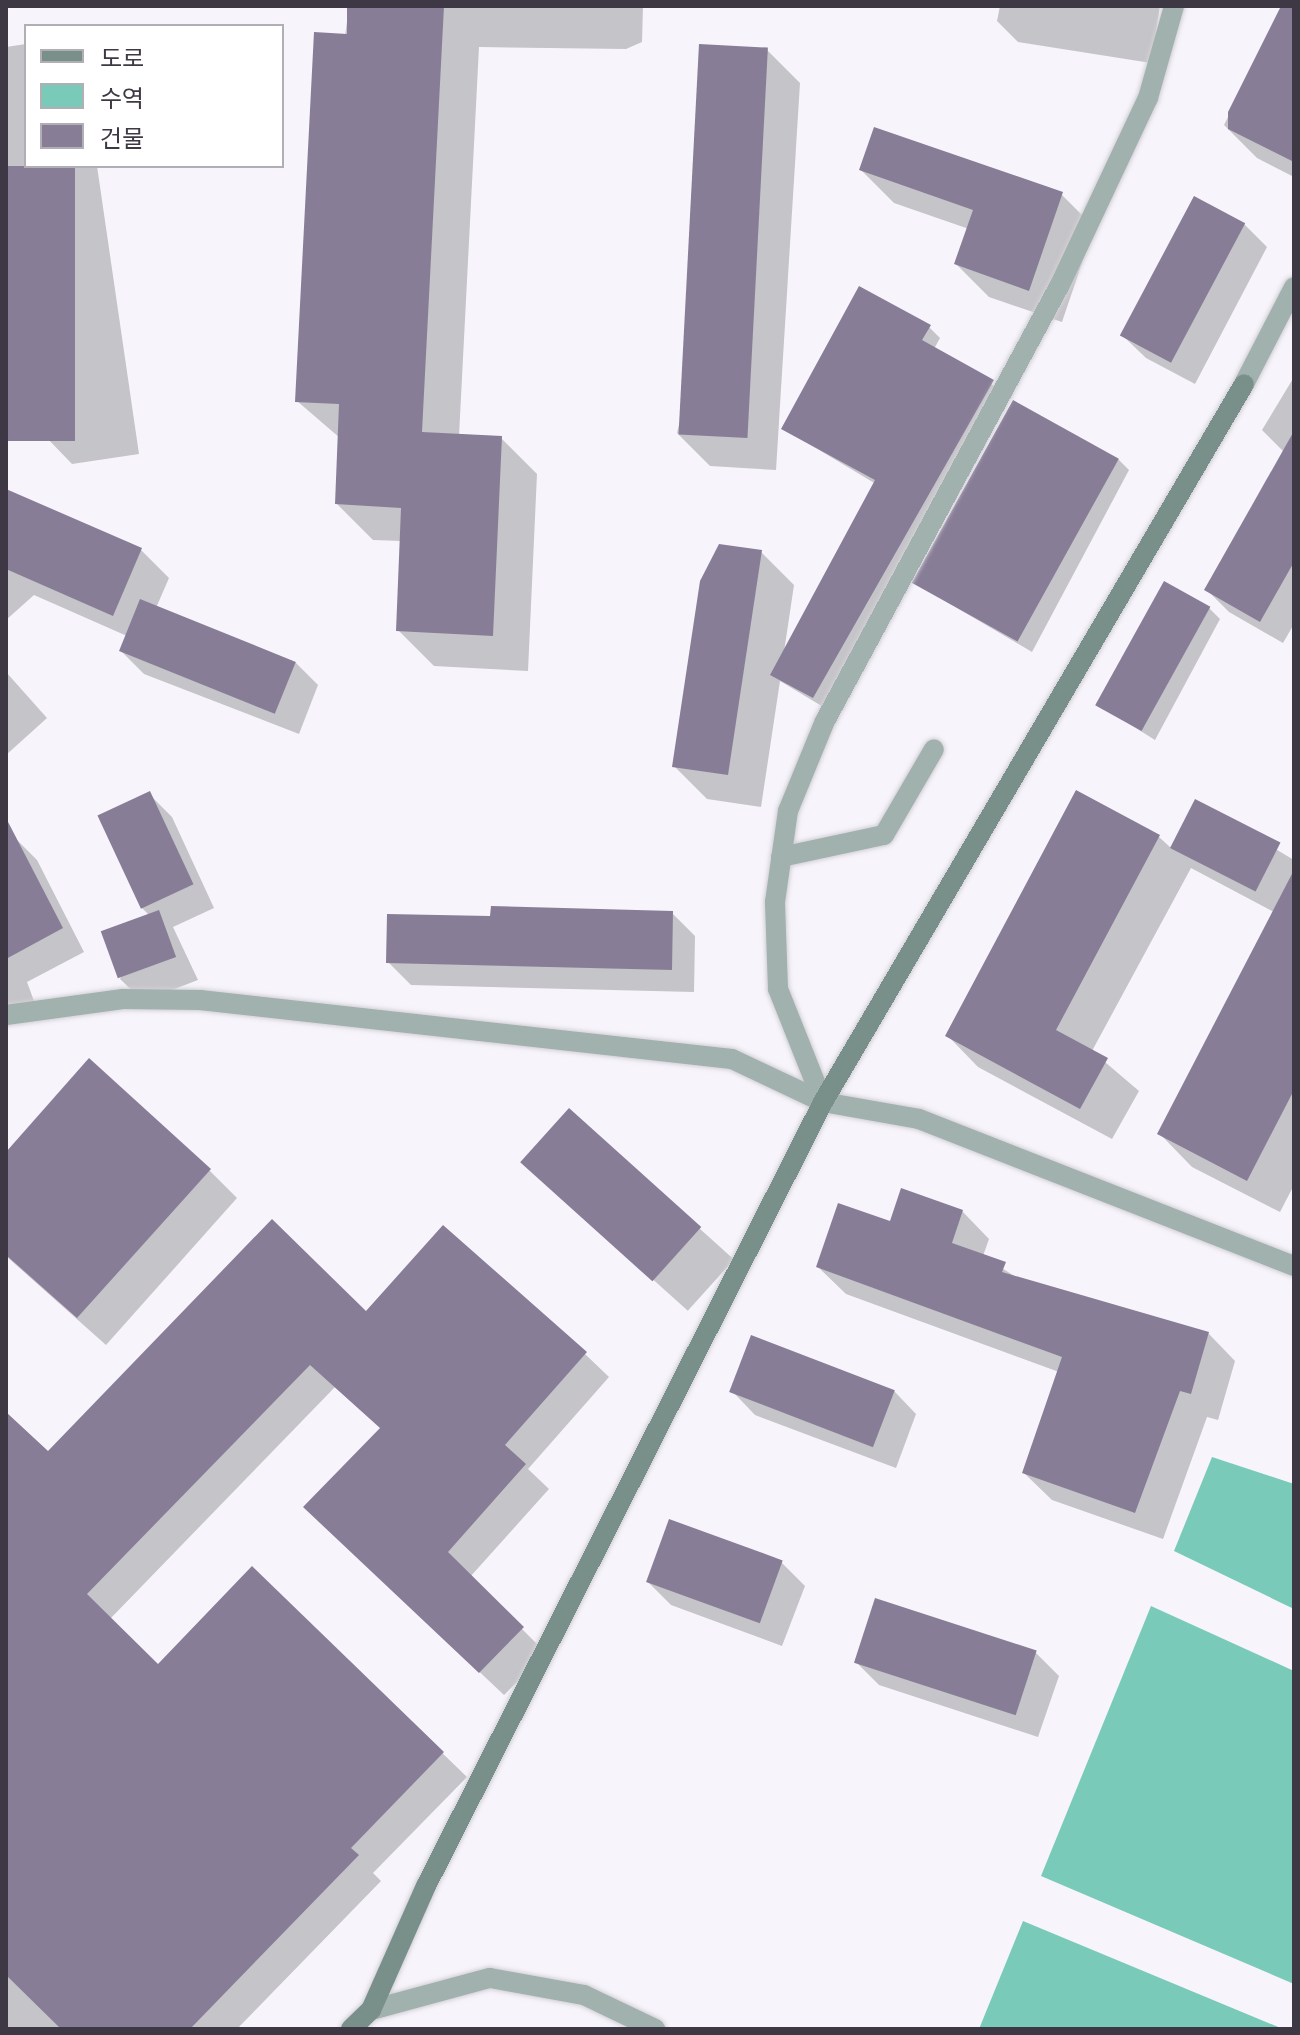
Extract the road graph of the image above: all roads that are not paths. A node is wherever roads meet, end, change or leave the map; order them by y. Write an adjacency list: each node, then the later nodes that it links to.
1 (1174, 6): 4 (street)
2 (1294, 287): 6 (street)
3 (934, 749): 4 (street)
4 (781, 857): 6 (street)
5 (6, 1015): 6 (street)
6 (823, 1102): 7 (street); 8 (street)
7 (1294, 1266)
8 (371, 2010): 9 (street); 10 (street)
9 (351, 2029)
10 (655, 2029)

